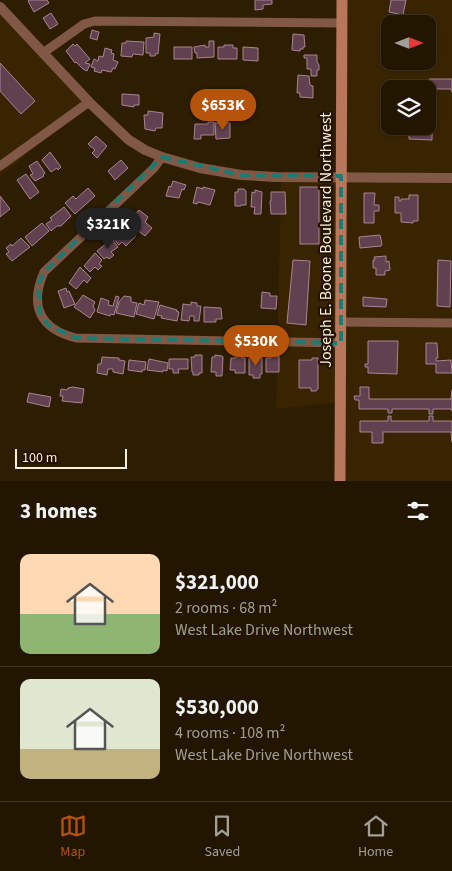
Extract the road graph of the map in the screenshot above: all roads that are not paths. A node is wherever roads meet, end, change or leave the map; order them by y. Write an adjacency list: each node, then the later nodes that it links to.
1 (342, 0): 3 (main road, Joseph E. Boone Boulevard Northwest)
2 (0, 7): 4 (street)
3 (342, 23): 4 (street); 8 (main road, Joseph E. Boone Boulevard Northwest)
4 (43, 53): 5 (street)
5 (89, 102): 6 (street); 7 (street)
6 (162, 157): 8 (street); 12 (street)
7 (0, 166)
8 (341, 176): 9 (street); 10 (main road, Joseph E. Boone Boulevard Northwest)
9 (452, 178)
10 (341, 322): 11 (street); 12 (main road, Joseph E. Boone Boulevard Northwest)
11 (452, 323)
12 (341, 343): 13 (main road, Joseph E. Boone Boulevard Northwest)
13 (340, 481)

